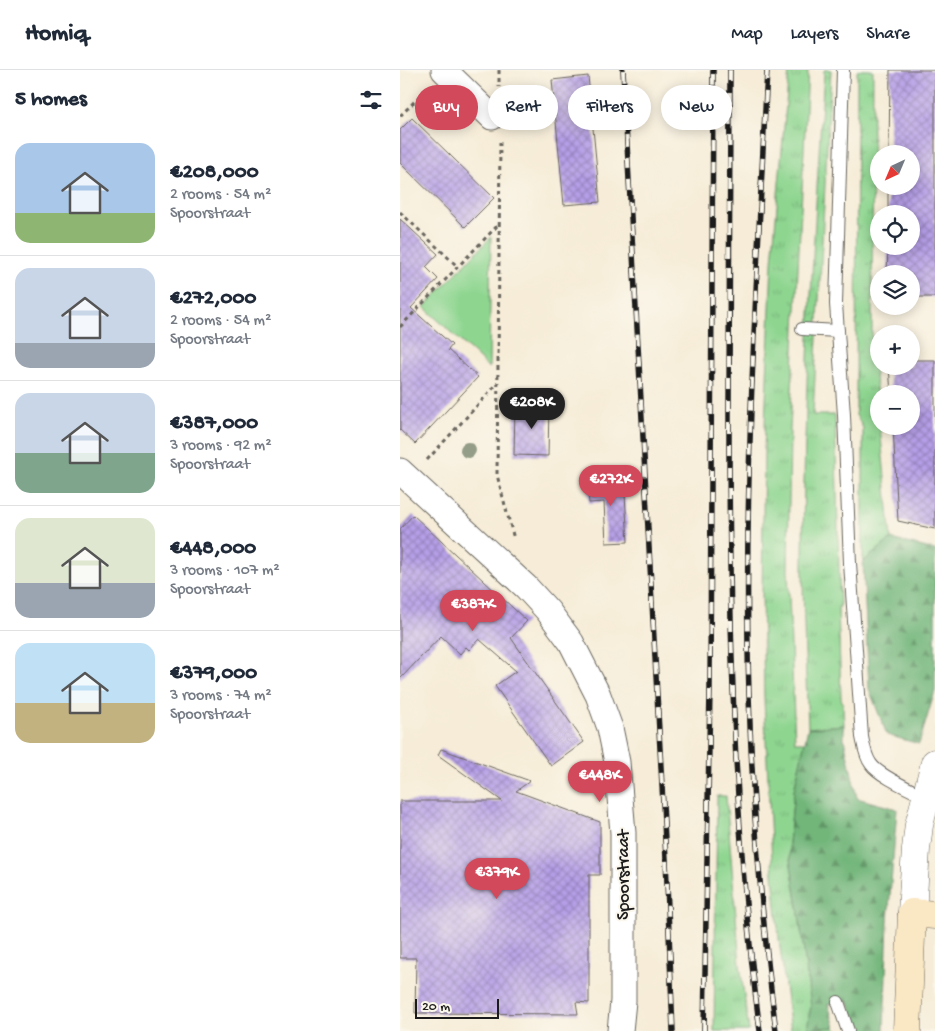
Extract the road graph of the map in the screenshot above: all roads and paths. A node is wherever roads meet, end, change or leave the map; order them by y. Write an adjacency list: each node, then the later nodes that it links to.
1 (445, 70): 3 (street); 4 (path)
2 (842, 70): 11 (lane)
3 (488, 113)
4 (400, 116)
5 (500, 130): 7 (path)
6 (400, 212): 8 (path)
7 (498, 224): 8 (path); 12 (path)
8 (457, 266): 9 (path)
9 (400, 327)
10 (802, 329): 11 (lane)
11 (838, 331): 16 (lane)
12 (497, 384): 13 (path); 14 (path)
13 (405, 475): 19 (street, Spoorstraat)
14 (514, 540)
15 (935, 763): 16 (street)
16 (925, 797): 17 (street)
17 (924, 914): 21 (main road)
18 (838, 1002): 20 (lane)
19 (620, 1031)
20 (848, 1031)
21 (907, 1031)

